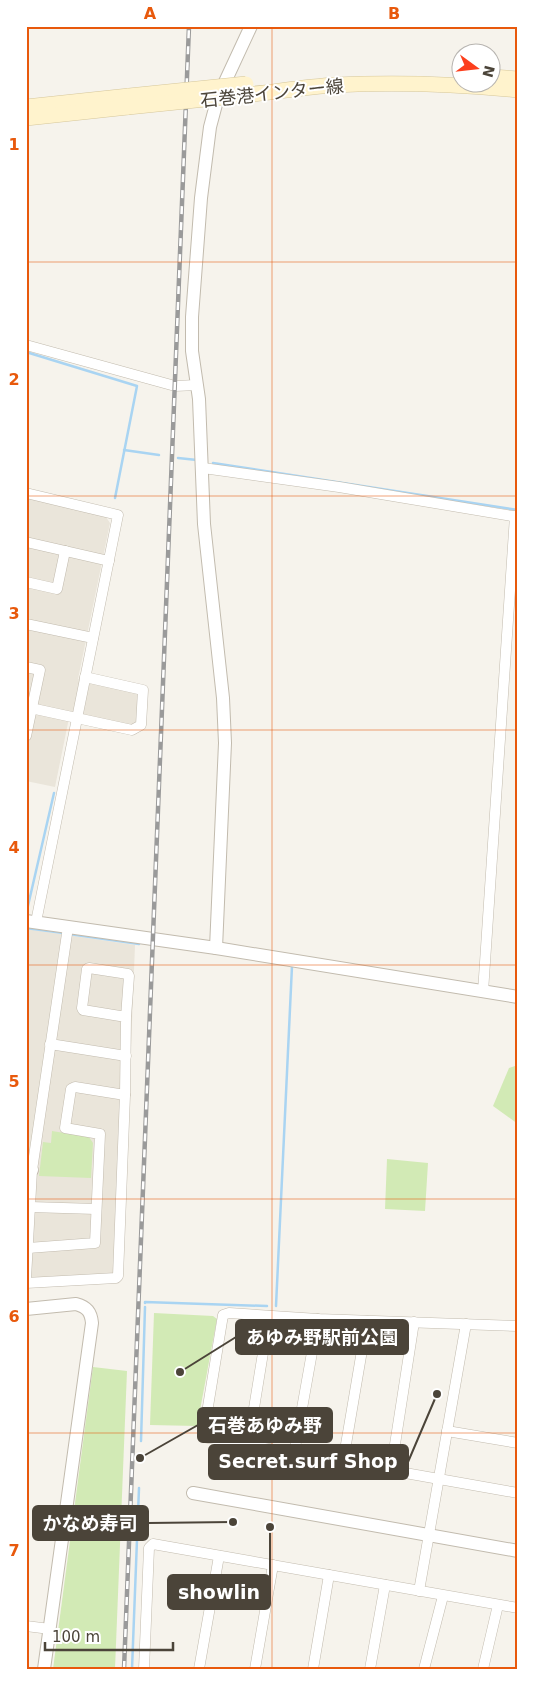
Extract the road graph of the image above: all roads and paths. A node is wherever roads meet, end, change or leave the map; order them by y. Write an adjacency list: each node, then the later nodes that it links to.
1 (251, 26): 11 (street)
2 (452, 75): 5 (main road, 石巻港インター線)
3 (502, 78): 4 (main road)
4 (518, 79)
5 (245, 90): 6 (main road, 石巻港インター線); 7 (main road, 石巻港インター線, bridge)
6 (518, 90)
7 (128, 101): 8 (main road, 石巻港インター線); 9 (main road, 石巻港インター線)
8 (26, 107)
9 (26, 118)
10 (26, 345): 11 (street)
11 (197, 385): 12 (street)
12 (203, 468): 14 (street); 28 (street)
13 (26, 493): 17 (street)
14 (516, 517): 29 (street)
15 (26, 542): 16 (street)
16 (66, 551): 17 (street); 18 (street)
17 (109, 561): 20 (street)
18 (26, 582)
19 (26, 624): 20 (street)
20 (93, 638): 22 (street)
21 (26, 666): 23 (street)
22 (85, 677): 24 (street); 24 (street)
23 (29, 707): 24 (street); 25 (street)
24 (77, 718): 26 (street)
25 (26, 736)
26 (31, 921): 27 (street)
27 (68, 927): 28 (street); 32 (street)
28 (216, 948): 29 (street)
29 (484, 992): 30 (street)
30 (518, 997)
31 (126, 1017): 31 (street); 33 (street)
32 (50, 1044): 33 (street); 35 (street)
33 (126, 1056): 34 (street)
34 (126, 1095): 37 (street); 40 (street)
35 (29, 1169): 36 (street)
36 (30, 1207): 37 (street); 38 (street)
37 (96, 1209): 38 (street)
38 (28, 1248): 39 (street)
39 (26, 1278)
40 (26, 1283)
41 (26, 1309): 68 (street)
42 (270, 1316): 43 (street); 50 (street); 50 (street)
43 (318, 1319): 44 (street); 51 (street)
44 (367, 1320): 45 (street); 52 (street)
45 (414, 1322): 46 (street); 53 (street)
46 (466, 1324): 47 (street); 48 (street)
47 (518, 1326)
48 (447, 1431): 49 (street); 54 (street)
49 (518, 1443)
50 (248, 1445): 51 (street)
51 (294, 1453): 52 (street)
52 (343, 1462): 53 (street)
53 (391, 1470): 54 (street)
54 (439, 1478): 56 (street); 57 (street)
55 (193, 1493): 57 (street)
56 (518, 1493)
57 (429, 1536): 58 (street); 63 (street)
58 (518, 1551)
59 (219, 1556): 60 (street); 70 (street); 71 (street)
60 (274, 1565): 61 (street); 72 (street)
61 (329, 1575): 62 (street); 73 (street)
62 (385, 1585): 63 (street); 74 (street)
63 (419, 1591): 64 (street)
64 (442, 1596): 65 (street); 75 (street)
65 (498, 1605): 66 (street); 76 (street)
66 (518, 1608)
67 (26, 1626): 68 (street)
68 (50, 1630): 69 (street)
69 (44, 1669)
70 (144, 1669)
71 (199, 1669)
72 (255, 1669)
73 (313, 1669)
74 (370, 1669)
75 (424, 1669)
76 (483, 1669)

